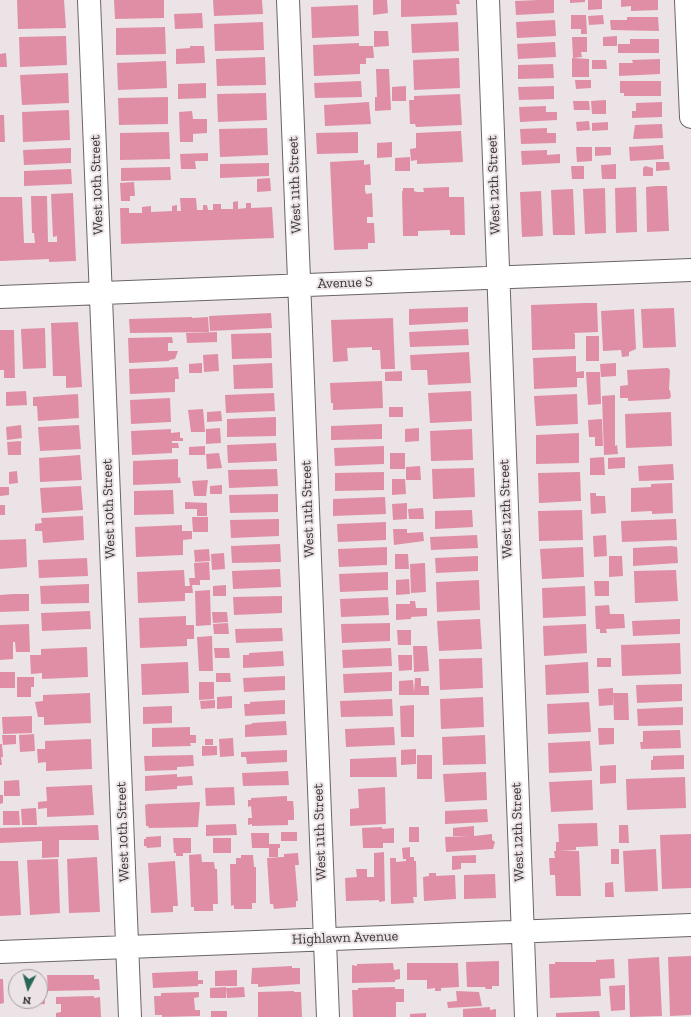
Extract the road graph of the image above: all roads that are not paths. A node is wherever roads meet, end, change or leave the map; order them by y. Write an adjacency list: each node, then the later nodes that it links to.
1 (89, 0): 9 (street, West 10th Street)
2 (288, 0): 8 (street, West 11th Street)
3 (488, 0): 7 (street, West 12th Street)
4 (686, 0): 5 (street)
5 (691, 117)
6 (691, 270): 7 (street, Avenue S)
7 (498, 278): 8 (street, Avenue S); 12 (street, West 12th Street)
8 (299, 285): 9 (street, Avenue S); 13 (street, West 11th Street)
9 (101, 293): 10 (street, Avenue S); 14 (street, West 10th Street)
10 (0, 296)
11 (691, 925): 12 (street, Highlawn Avenue)
12 (522, 931): 13 (street, Highlawn Avenue); 18 (street, West 12th Street)
13 (324, 939): 14 (street, Highlawn Avenue); 17 (street, West 11th Street)
14 (127, 947): 15 (street, Highlawn Avenue); 16 (street, West 10th Street)
15 (0, 952)
16 (130, 1017)
17 (328, 1017)
18 (526, 1017)

